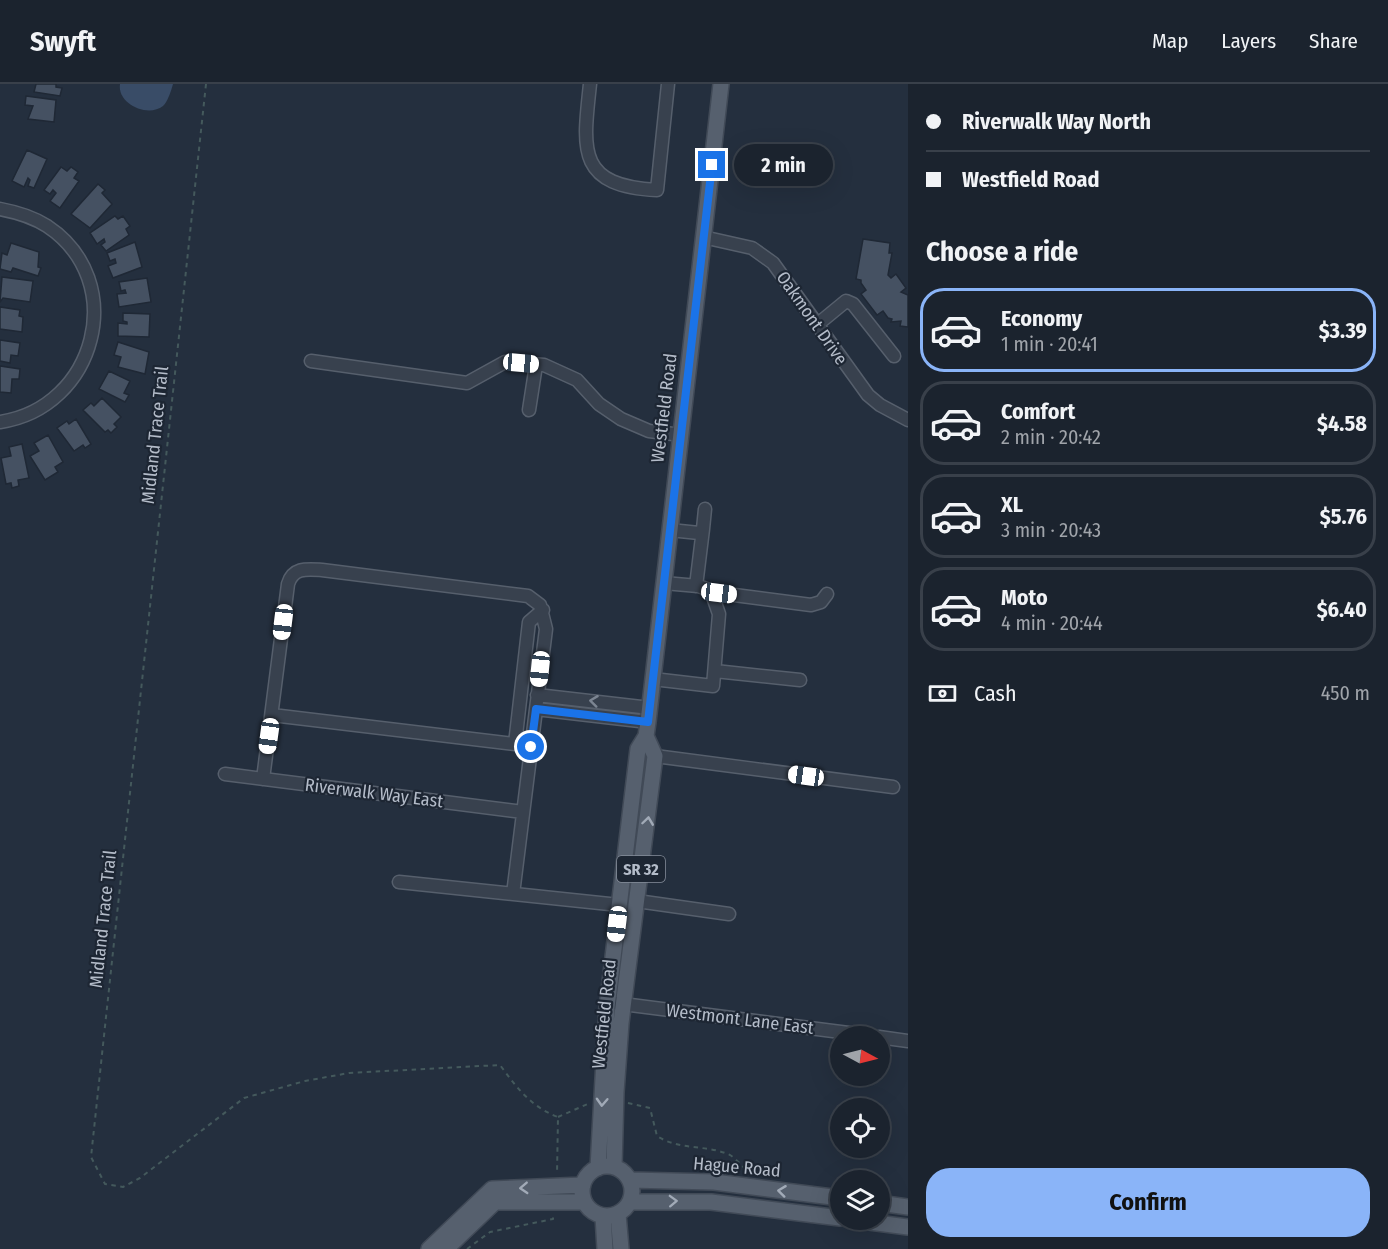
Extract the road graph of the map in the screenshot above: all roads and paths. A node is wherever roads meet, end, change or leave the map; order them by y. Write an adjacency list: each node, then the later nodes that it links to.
1 (206, 84): 51 (path, Midland Trace Trail)
2 (590, 84): 3 (street)
3 (668, 84)
4 (721, 84): 6 (main road, Westfield Road / SR 32)
5 (0, 209): 13 (street)
6 (703, 237): 7 (street, Oakmont Drive); 14 (main road, Westfield Road / SR 32)
7 (818, 324): 8 (street); 12 (street, Oakmont Drive)
8 (894, 356)
9 (311, 361): 10 (street)
10 (536, 364): 11 (street); 14 (street)
11 (529, 410)
12 (908, 420)
13 (0, 422)
14 (681, 435): 17 (main road, Westfield Road / SR 32)
15 (705, 509): 16 (street)
16 (703, 529): 17 (street); 19 (street)
17 (670, 530): 18 (main road, Westfield Road / SR 32)
18 (664, 583): 19 (street); 26 (main road, Westfield Road / SR 32)
19 (696, 586): 20 (street)
20 (711, 591): 21 (street); 25 (street)
21 (827, 594)
22 (543, 610): 23 (street); 24 (street); 30 (street)
23 (524, 667): 24 (street); 32 (street)
24 (540, 669): 28 (street)
25 (715, 671): 26 (street); 27 (street)
26 (653, 679): 31 (main road, Westfield Road / SR 32)
27 (800, 680)
28 (537, 695): 29 (street); 31 (street, one-way to 28)
29 (536, 709): 31 (street); 33 (street)
30 (272, 715): 32 (street); 36 (street)
31 (648, 722): 34 (main road); 42 (main road, Westfield Road / SR 32)
32 (515, 744): 33 (street)
33 (531, 747): 38 (street)
34 (655, 756): 37 (street); 41 (main road, Westfield Road / SR 32, one-way to 34)
35 (225, 774): 36 (street, Riverwalk Way East)
36 (263, 779): 38 (street, Riverwalk Way East)
37 (893, 787)
38 (523, 812): 40 (street)
39 (399, 882): 40 (street)
40 (513, 894): 42 (street)
41 (637, 901): 43 (street); 45 (main road, Westfield Road / SR 32)
42 (619, 904): 44 (main road, Westfield Road / SR 32)
43 (729, 914)
44 (607, 1002): 45 (street, Westmont Lane East); 53 (main road, Westfield Road, one-way to 53)
45 (624, 1004): 46 (street, Westmont Lane East); 52 (main road, Westfield Road / SR 32)
46 (830, 1031)
47 (890, 1039): 48 (street)
48 (908, 1041)
49 (596, 1103): 51 (path)
50 (628, 1103): 54 (path)
51 (558, 1118): 56 (path)
52 (614, 1167): 53 (main road); 55 (main road)
53 (598, 1168): 57 (main road)
54 (760, 1175)
55 (630, 1180): 58 (main road, Hague Road, one-way to 55); 60 (main road)
56 (556, 1181)
57 (583, 1185): 59 (main road); 68 (main road, one-way to 68)
58 (830, 1197)
59 (584, 1202): 64 (main road); 69 (main road)
60 (631, 1202): 64 (main road); 65 (main road, Hague Road, one-way to 65)
61 (890, 1205): 62 (main road)
62 (908, 1207)
63 (553, 1212): 70 (path)
64 (610, 1215): 71 (main road); 72 (main road)
65 (830, 1217)
66 (890, 1225): 67 (main road)
67 (908, 1227)
68 (429, 1249)
69 (446, 1249)
70 (467, 1249)
71 (605, 1249)
72 (621, 1249)

